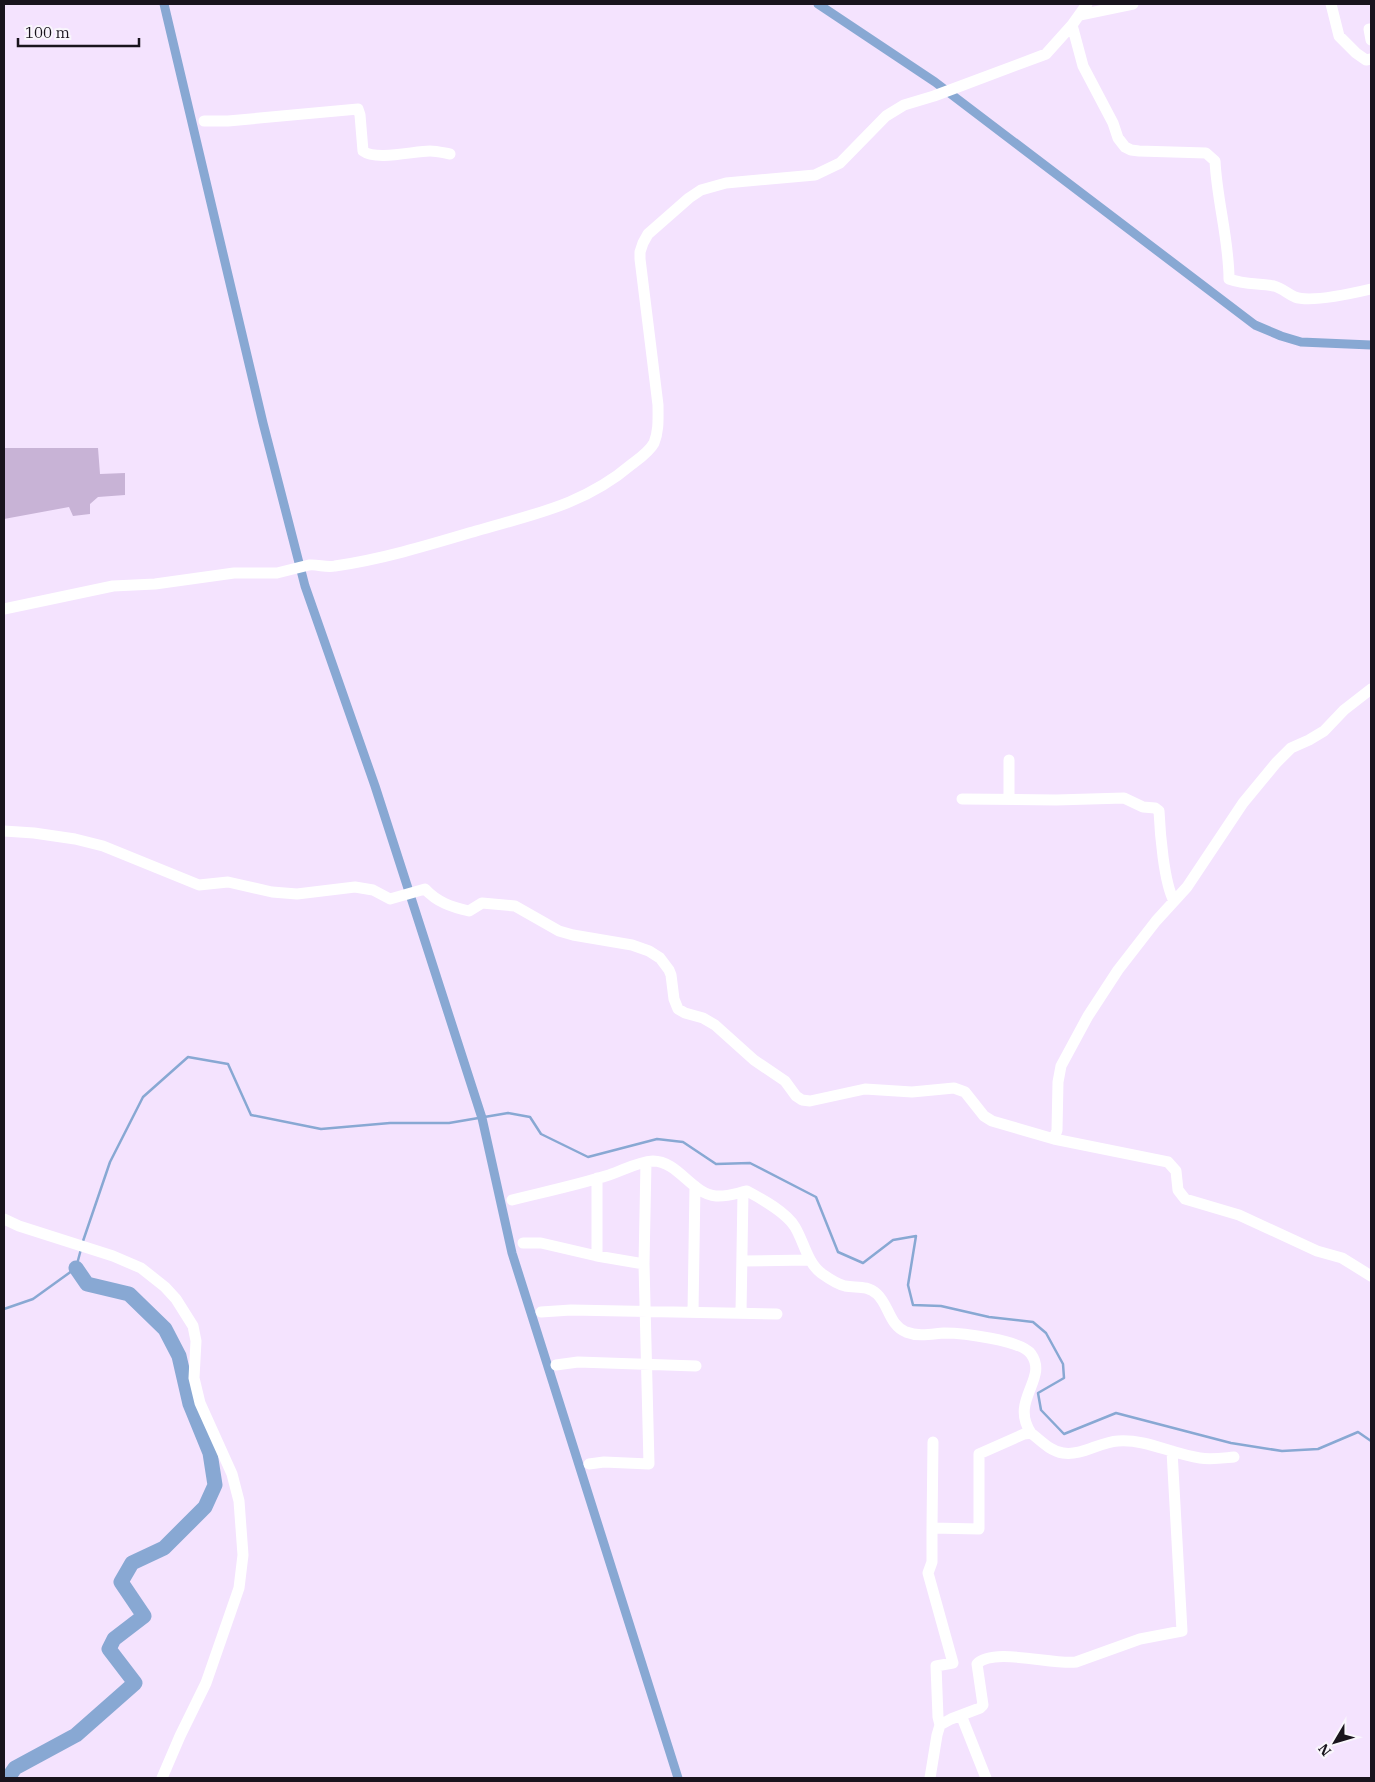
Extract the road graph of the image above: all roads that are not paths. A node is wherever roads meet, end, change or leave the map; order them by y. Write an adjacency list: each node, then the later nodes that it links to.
1 (1087, 4): 4 (street)
2 (1133, 4): 4 (street)
3 (1332, 4): 8 (street)
4 (1080, 15): 5 (street)
5 (1072, 25): 11 (street); 12 (street)
6 (1371, 29): 7 (street)
7 (1371, 40)
8 (1371, 59)
9 (204, 121): 10 (street)
10 (450, 154)
11 (1371, 289)
12 (4, 609)
13 (1371, 689): 18 (street)
14 (1009, 760): 16 (street)
15 (962, 800): 16 (street)
16 (1008, 800): 18 (street)
17 (4, 831): 19 (street)
18 (1174, 901): 19 (street)
19 (1054, 1139): 31 (street)
20 (646, 1162): 21 (street); 22 (street); 30 (street)
21 (597, 1178): 24 (street); 27 (street)
22 (695, 1186): 23 (street); 34 (street)
23 (743, 1192): 28 (street); 29 (street)
24 (512, 1200)
25 (4, 1219): 48 (street)
26 (523, 1243): 27 (street)
27 (597, 1256): 30 (street)
28 (810, 1260): 29 (street); 40 (street)
29 (742, 1261): 35 (street)
30 (644, 1264): 32 (street)
31 (1371, 1276)
32 (645, 1311): 33 (street); 34 (street); 37 (street)
33 (541, 1312)
34 (693, 1312): 35 (street)
35 (741, 1313): 36 (street)
36 (777, 1314)
37 (647, 1364): 38 (street); 39 (street); 44 (street)
38 (556, 1365)
39 (696, 1366)
40 (1031, 1433): 42 (street); 45 (street)
41 (932, 1442): 45 (street)
42 (1172, 1451): 43 (street); 46 (street)
43 (1234, 1457)
44 (588, 1464)
45 (932, 1528): 47 (street)
46 (961, 1715): 47 (street); 50 (street)
47 (940, 1725): 49 (street)
48 (162, 1778)
49 (930, 1778)
50 (986, 1778)

